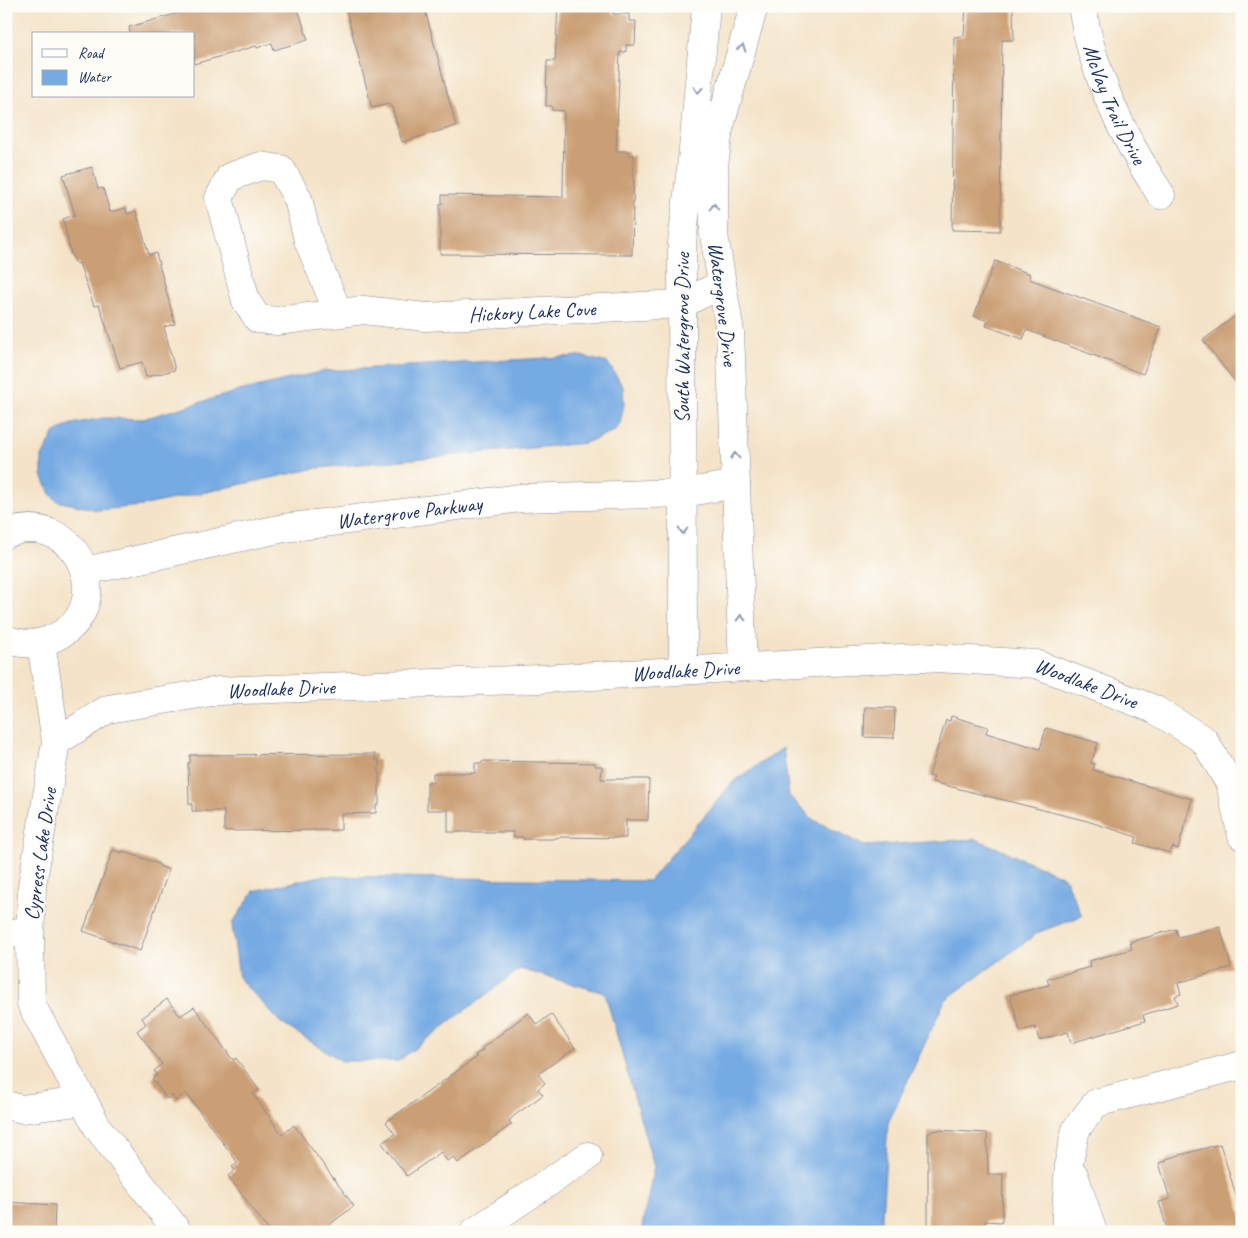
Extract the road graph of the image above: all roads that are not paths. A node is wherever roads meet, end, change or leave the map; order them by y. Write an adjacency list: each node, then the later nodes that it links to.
1 (706, 6): 6 (street, South Watergrove Drive, one-way to 6)
2 (754, 6): 5 (street, Watergrove Drive, one-way to 2)
3 (1082, 6): 4 (street, McVay Trail Drive)
4 (1162, 195)
5 (722, 284): 6 (street, Hickory Lake Cove); 8 (street, Watergrove Drive, one-way to 5)
6 (682, 304): 7 (street, Hickory Lake Cove); 9 (street, South Watergrove Drive)
7 (338, 312): 7 (street, Hickory Lake Cove)
8 (736, 484): 9 (street, Watergrove Parkway); 14 (street, Watergrove Drive, one-way to 8)
9 (683, 493): 11 (street, Watergrove Parkway); 15 (street, South Watergrove Drive, one-way to 15)
10 (7, 532): 11 (street)
11 (85, 571): 13 (street)
12 (6, 639): 13 (street)
13 (41, 643): 16 (street, Cypress Lake Drive)
14 (743, 667): 15 (street, Woodlake Drive); 17 (street, Woodlake Drive)
15 (683, 670): 16 (street, Woodlake Drive)
16 (56, 742): 18 (street, Cypress Lake Drive)
17 (1241, 827)
18 (18, 932): 20 (street, Cypress Lake Drive)
19 (1242, 1064): 23 (street)
20 (84, 1101): 21 (street); 24 (street, Cypress Lake Drive)
21 (6, 1105)
22 (588, 1156): 25 (street)
23 (1069, 1162): 26 (street); 27 (street)
24 (178, 1232)
25 (474, 1232)
26 (1065, 1232)
27 (1093, 1232)

